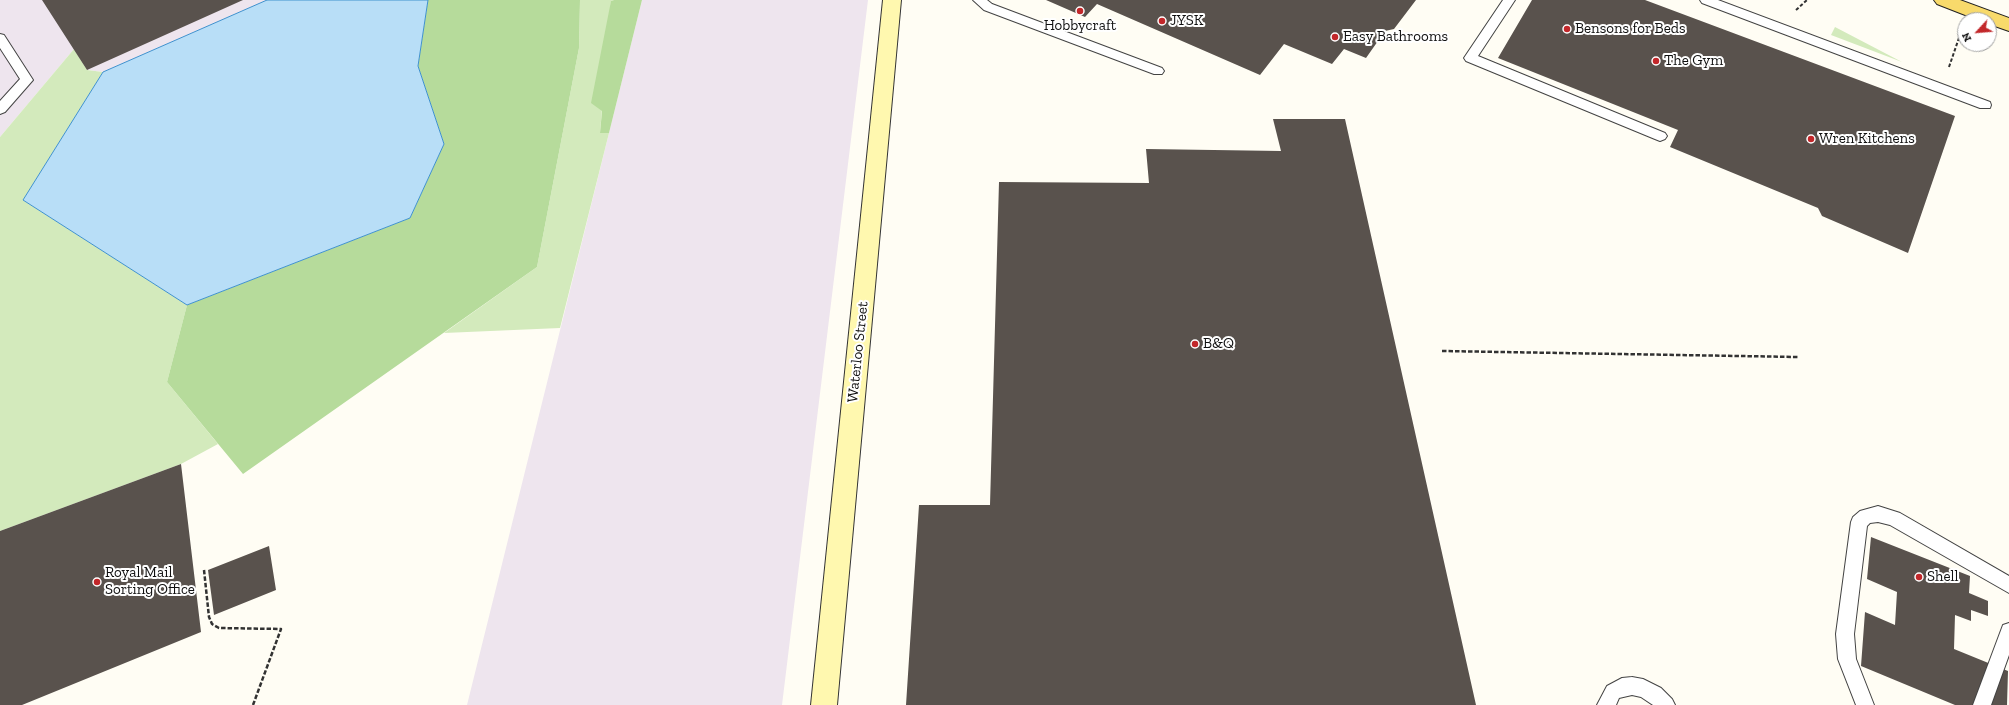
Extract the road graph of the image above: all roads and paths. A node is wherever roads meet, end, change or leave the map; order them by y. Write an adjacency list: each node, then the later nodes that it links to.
1 (892, 0): 20 (street, Waterloo Street)
2 (979, 0): 9 (lane)
3 (1510, 0): 13 (lane)
4 (1706, 0): 10 (lane)
5 (1944, 0): 6 (main road)
6 (2009, 25)
7 (0, 38): 12 (lane)
8 (1957, 44): 10 (path)
9 (1158, 71)
10 (1941, 88): 11 (lane)
11 (1986, 105)
12 (0, 109)
13 (1660, 136)
14 (1442, 351): 15 (path)
15 (1798, 357)
16 (204, 570): 19 (path)
17 (2009, 585): 23 (lane)
18 (2009, 631): 24 (lane)
19 (252, 705)
20 (824, 705)
21 (1606, 705): 22 (lane)
22 (1666, 705)
23 (1865, 705)
24 (1982, 705)

